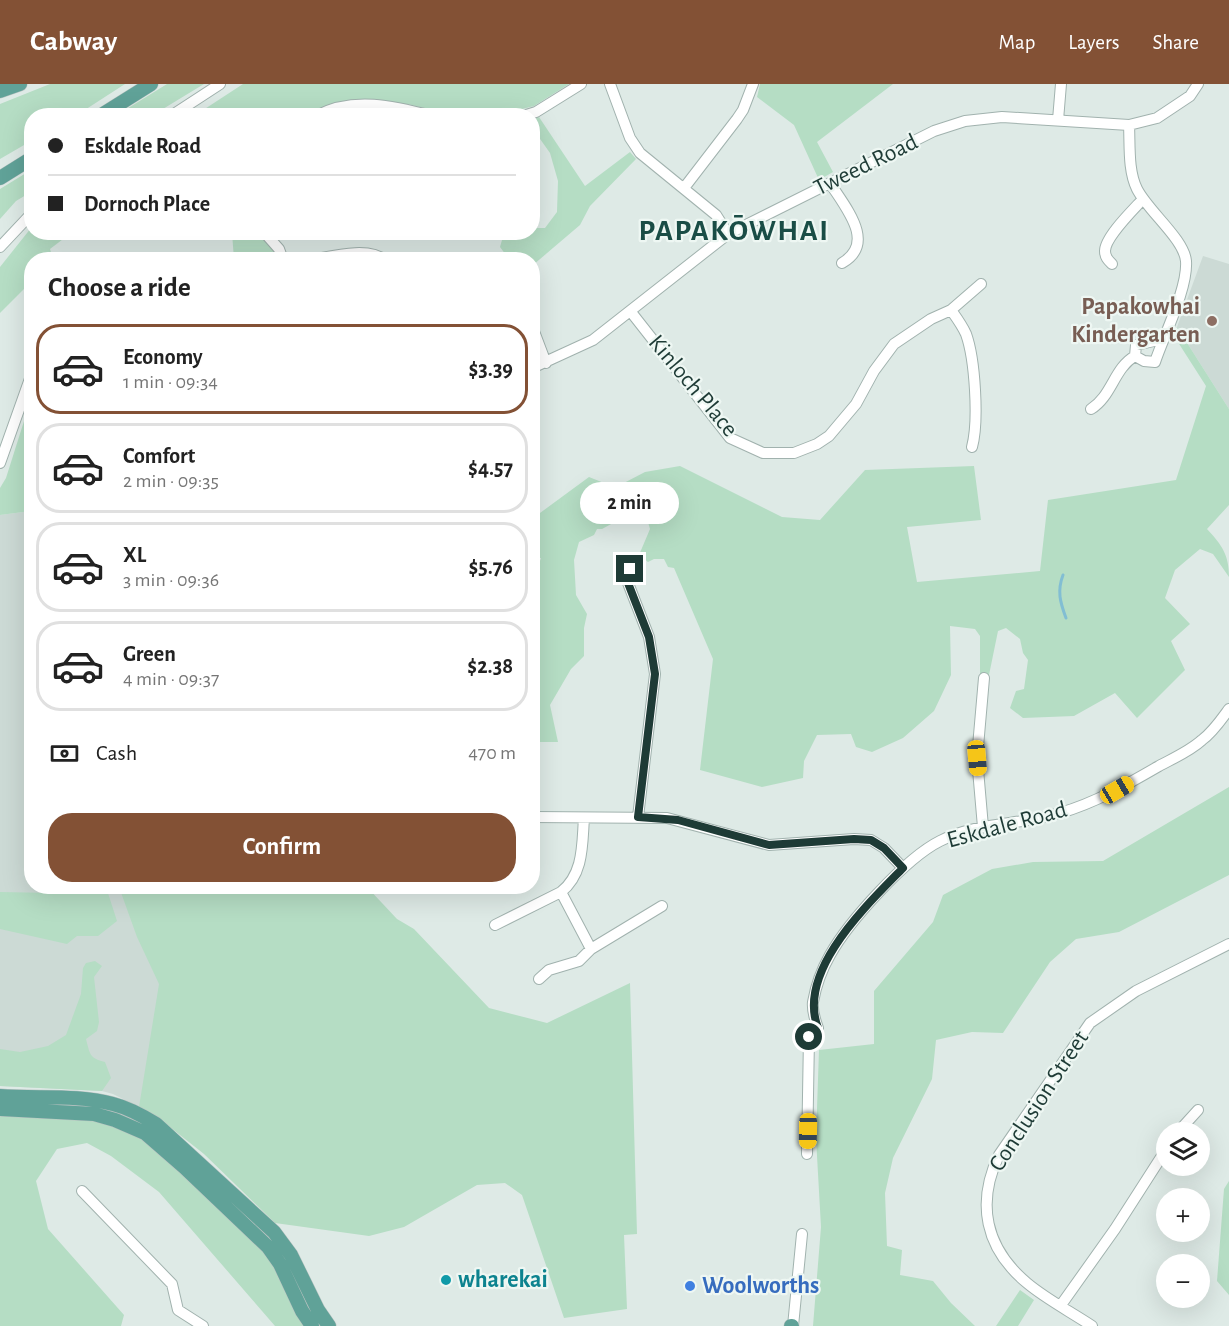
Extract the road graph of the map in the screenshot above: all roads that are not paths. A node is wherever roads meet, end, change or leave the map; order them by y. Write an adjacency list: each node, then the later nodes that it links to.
1 (20, 84): 9 (main road)
2 (151, 84): 10 (main road)
3 (220, 84): 11 (street)
4 (581, 84): 14 (street)
5 (610, 84): 20 (street)
6 (753, 84): 20 (street)
7 (1061, 84): 15 (street)
8 (1198, 84): 16 (street, Tweed Road)
9 (0, 91)
10 (113, 108)
11 (183, 108)
12 (343, 108): 13 (street)
13 (402, 108)
14 (540, 110)
15 (1058, 120): 16 (street, Tweed Road); 19 (street, Tweed Road)
16 (1129, 125): 21 (street)
17 (24, 163): 18 (main road)
18 (0, 178)
19 (830, 183): 23 (street, Tweed Road); 27 (street)
20 (684, 188): 23 (street)
21 (1143, 199): 28 (street); 32 (street)
22 (24, 222): 25 (street)
23 (728, 234): 31 (street, Tweed Road)
24 (271, 240): 26 (street)
25 (0, 247)
26 (280, 252)
27 (842, 263)
28 (1112, 264)
29 (981, 284): 30 (street, Kinloch Place)
30 (951, 310): 31 (street, Kinloch Place); 39 (street)
31 (631, 312): 35 (street, Tweed Road)
32 (1163, 339): 34 (street); 34 (street)
33 (540, 347): 35 (street)
34 (1135, 356): 38 (street)
35 (546, 363): 36 (street, Tweed Road)
36 (540, 365)
37 (24, 396): 40 (street)
38 (1091, 409)
39 (972, 447)
40 (0, 463)
41 (630, 569): 45 (street)
42 (984, 678): 47 (street)
43 (1229, 709): 47 (street, Eskdale Road)
44 (540, 817): 46 (street)
45 (638, 817): 46 (street); 48 (street)
46 (584, 818): 49 (street)
47 (983, 828): 48 (street, Eskdale Road)
48 (903, 868): 59 (street, Eskdale Road)
49 (561, 892): 51 (street); 53 (street)
50 (662, 906): 53 (street)
51 (495, 925)
52 (1229, 944): 63 (street, Conclusion Street)
53 (591, 949): 54 (street)
54 (539, 979)
55 (0, 1096): 66 (main road)
56 (0, 1109): 65 (main road)
57 (1198, 1110): 58 (street)
58 (1187, 1122)
59 (807, 1154)
60 (1156, 1165): 63 (street)
61 (82, 1191): 64 (street)
62 (802, 1234): 67 (street)
63 (1061, 1305): 68 (street, Conclusion Street)
64 (203, 1326)
65 (312, 1326)
66 (329, 1326)
67 (792, 1326)
68 (1092, 1326)

